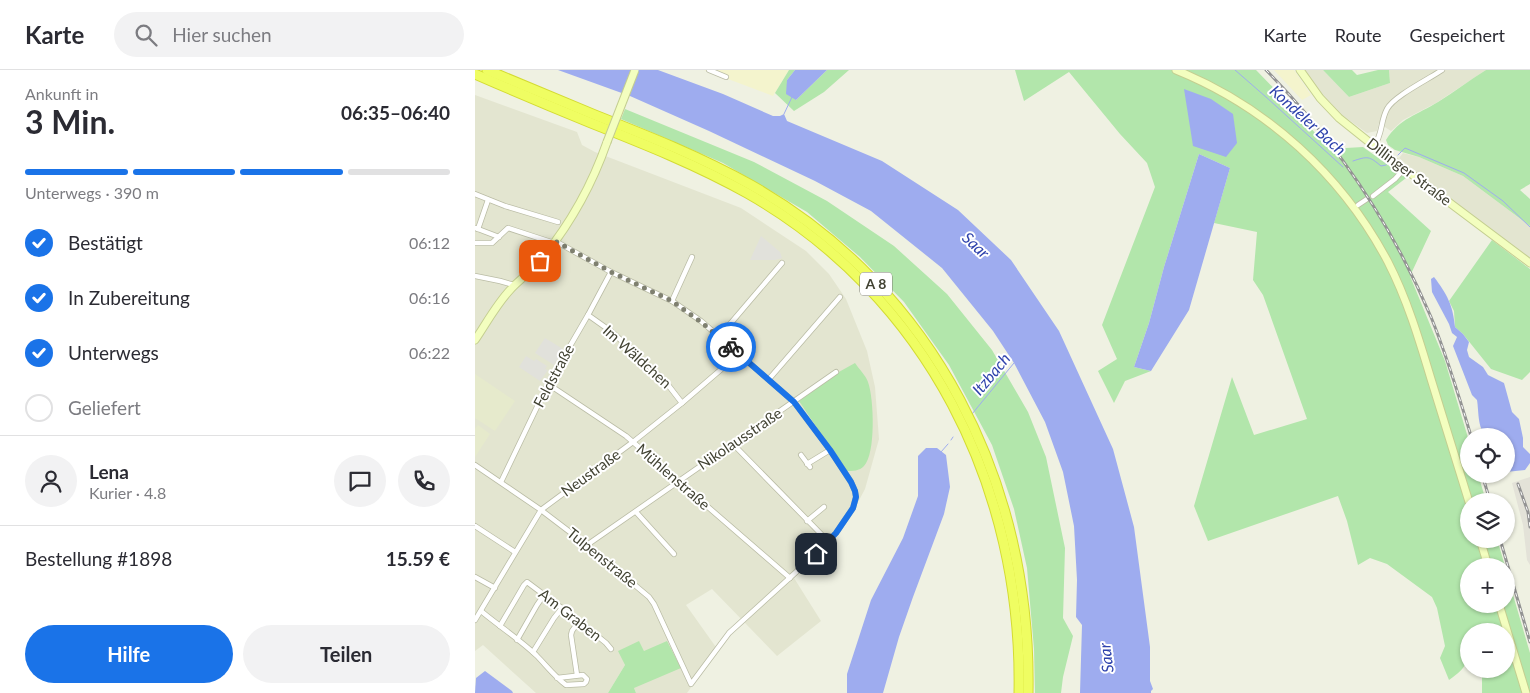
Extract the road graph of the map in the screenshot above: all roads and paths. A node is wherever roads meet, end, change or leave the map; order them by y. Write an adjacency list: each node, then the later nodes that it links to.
1 (487, 70): 71 (highway, A 8)
2 (635, 70): 16 (main road, bridge)
3 (710, 70): 8 (street)
4 (1176, 70): 45 (main road)
5 (1300, 70): 9 (main road, Dillinger Straße)
6 (1442, 70): 9 (street)
7 (475, 74): 70 (highway, A 8)
8 (726, 77)
9 (1374, 146): 10 (main road, Dillinger Straße)
10 (1405, 169): 12 (street); 23 (main road, Dillinger Straße)
11 (475, 194): 14 (street)
12 (1373, 196)
13 (1367, 199): 15 (street)
14 (488, 200): 16 (street); 17 (street)
15 (1358, 205)
16 (562, 223): 19 (main road)
17 (476, 229): 18 (street)
18 (499, 237): 19 (street); 20 (street)
19 (555, 242): 24 (street); 26 (main road)
20 (475, 243)
21 (692, 257): 28 (street)
22 (782, 263): 30 (street)
23 (1530, 263)
24 (611, 272): 28 (street); 29 (street, Feldstraße)
25 (475, 276): 26 (street)
26 (514, 285): 31 (main road)
27 (840, 297): 34 (street)
28 (672, 301): 30 (street)
29 (588, 316): 35 (street, Feldstraße); 37 (street, Im Wäldchen)
30 (719, 337): 32 (street)
31 (475, 340)
32 (739, 354): 34 (street); 37 (street, Neustraße)
33 (836, 372): 36 (street, Nikolausstraße)
34 (769, 379): 36 (street)
35 (548, 384): 38 (street, Mühlenstraße); 43 (street, Feldstraße)
36 (794, 402): 39 (street, Nikolausstraße); 40 (street)
37 (682, 403): 38 (street, Neustraße)
38 (633, 442): 44 (street, Mühlenstraße); 47 (street, Neustraße)
39 (733, 444): 44 (street, Nikolausstraße); 49 (street)
40 (830, 450): 41 (street); 56 (street)
41 (801, 455)
42 (475, 465): 43 (street, Tulpenstraße)
43 (501, 482): 47 (street, Tulpenstraße)
44 (678, 482): 48 (street, Nikolausstraße); 56 (street, Mühlenstraße)
45 (1466, 493)
46 (824, 507): 49 (street)
47 (541, 510): 52 (street, Tulpenstraße); 53 (street, Neustraße)
48 (635, 512): 52 (street, Nikolausstraße); 54 (street)
49 (807, 520): 51 (street)
50 (475, 526): 53 (street)
51 (821, 534)
52 (587, 545): 56 (street, Tulpenstraße)
53 (515, 552): 57 (street, Neustraße)
54 (674, 554)
55 (475, 577): 57 (street)
56 (790, 578)
57 (495, 588): 60 (street, Neustraße)
58 (544, 595): 59 (street, Am Graben); 64 (street, Am Graben); 65 (street)
59 (562, 608): 63 (street, Am Graben); 67 (street)
60 (481, 611): 62 (street, Neustraße); 64 (street)
61 (1502, 613): 72 (main road)
62 (475, 620)
63 (579, 621): 66 (street, Am Graben); 68 (street)
64 (500, 626): 65 (street)
65 (517, 640): 67 (street)
66 (611, 649)
67 (533, 652): 69 (street)
68 (577, 675): 69 (street); 69 (street)
69 (557, 678)
70 (1019, 693)
71 (1028, 693)
72 (1526, 693)

